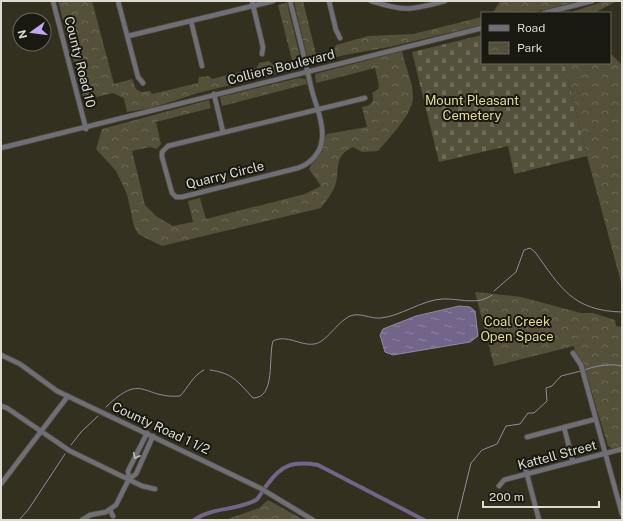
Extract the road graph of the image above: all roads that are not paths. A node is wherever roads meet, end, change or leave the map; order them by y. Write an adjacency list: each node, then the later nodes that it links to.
1 (53, 1): 22 (street, County Road 10)
2 (118, 1): 13 (street)
3 (273, 1): 9 (street)
4 (290, 1): 17 (street, Quarry Circle)
5 (329, 1): 14 (street)
6 (371, 1): 7 (street)
7 (445, 1)
8 (592, 1): 10 (street)
9 (253, 3): 11 (street); 15 (street)
10 (548, 12)
11 (191, 21): 13 (street); 16 (street)
12 (481, 28): 17 (street, Colliers Boulevard)
13 (128, 36): 18 (street)
14 (340, 38)
15 (262, 54)
16 (202, 66)
17 (308, 71): 19 (street, Colliers Boulevard); 21 (street, Quarry Circle)
18 (143, 83)
19 (214, 94): 22 (street, Colliers Boulevard); 23 (street)
20 (365, 98): 21 (street)
21 (317, 110): 23 (street, Quarry Circle); 23 (street, Quarry Circle)
22 (86, 129): 24 (street, Colliers Boulevard)
23 (223, 132)
24 (1, 148)
25 (573, 353): 29 (street)
26 (1, 355): 27 (street, County Road 1 1/2)
27 (68, 396): 31 (street); 32 (street, County Road 1 1/2)
28 (1, 406): 31 (street)
29 (596, 419): 30 (street); 36 (street)
30 (564, 427): 34 (street); 37 (street)
31 (41, 432): 40 (street); 41 (street)
32 (147, 433): 33 (street, County Road 1 1/2); 40 (street, one-way to 40)
33 (153, 436): 40 (street); 48 (street, County Road 1 1/2)
34 (527, 437)
35 (622, 449): 36 (street, Kattell Street)
36 (606, 454): 37 (street, Kattell Street); 45 (street)
37 (573, 462): 39 (street, Kattell Street)
38 (524, 463): 39 (street)
39 (527, 474): 42 (street, Kattell Street); 49 (street)
40 (129, 479): 43 (street); 44 (street)
41 (1, 484)
42 (499, 486)
43 (155, 489)
44 (110, 510): 46 (street); 47 (street)
45 (622, 514)
46 (113, 516)
47 (82, 520)
48 (313, 520)
49 (539, 520)

